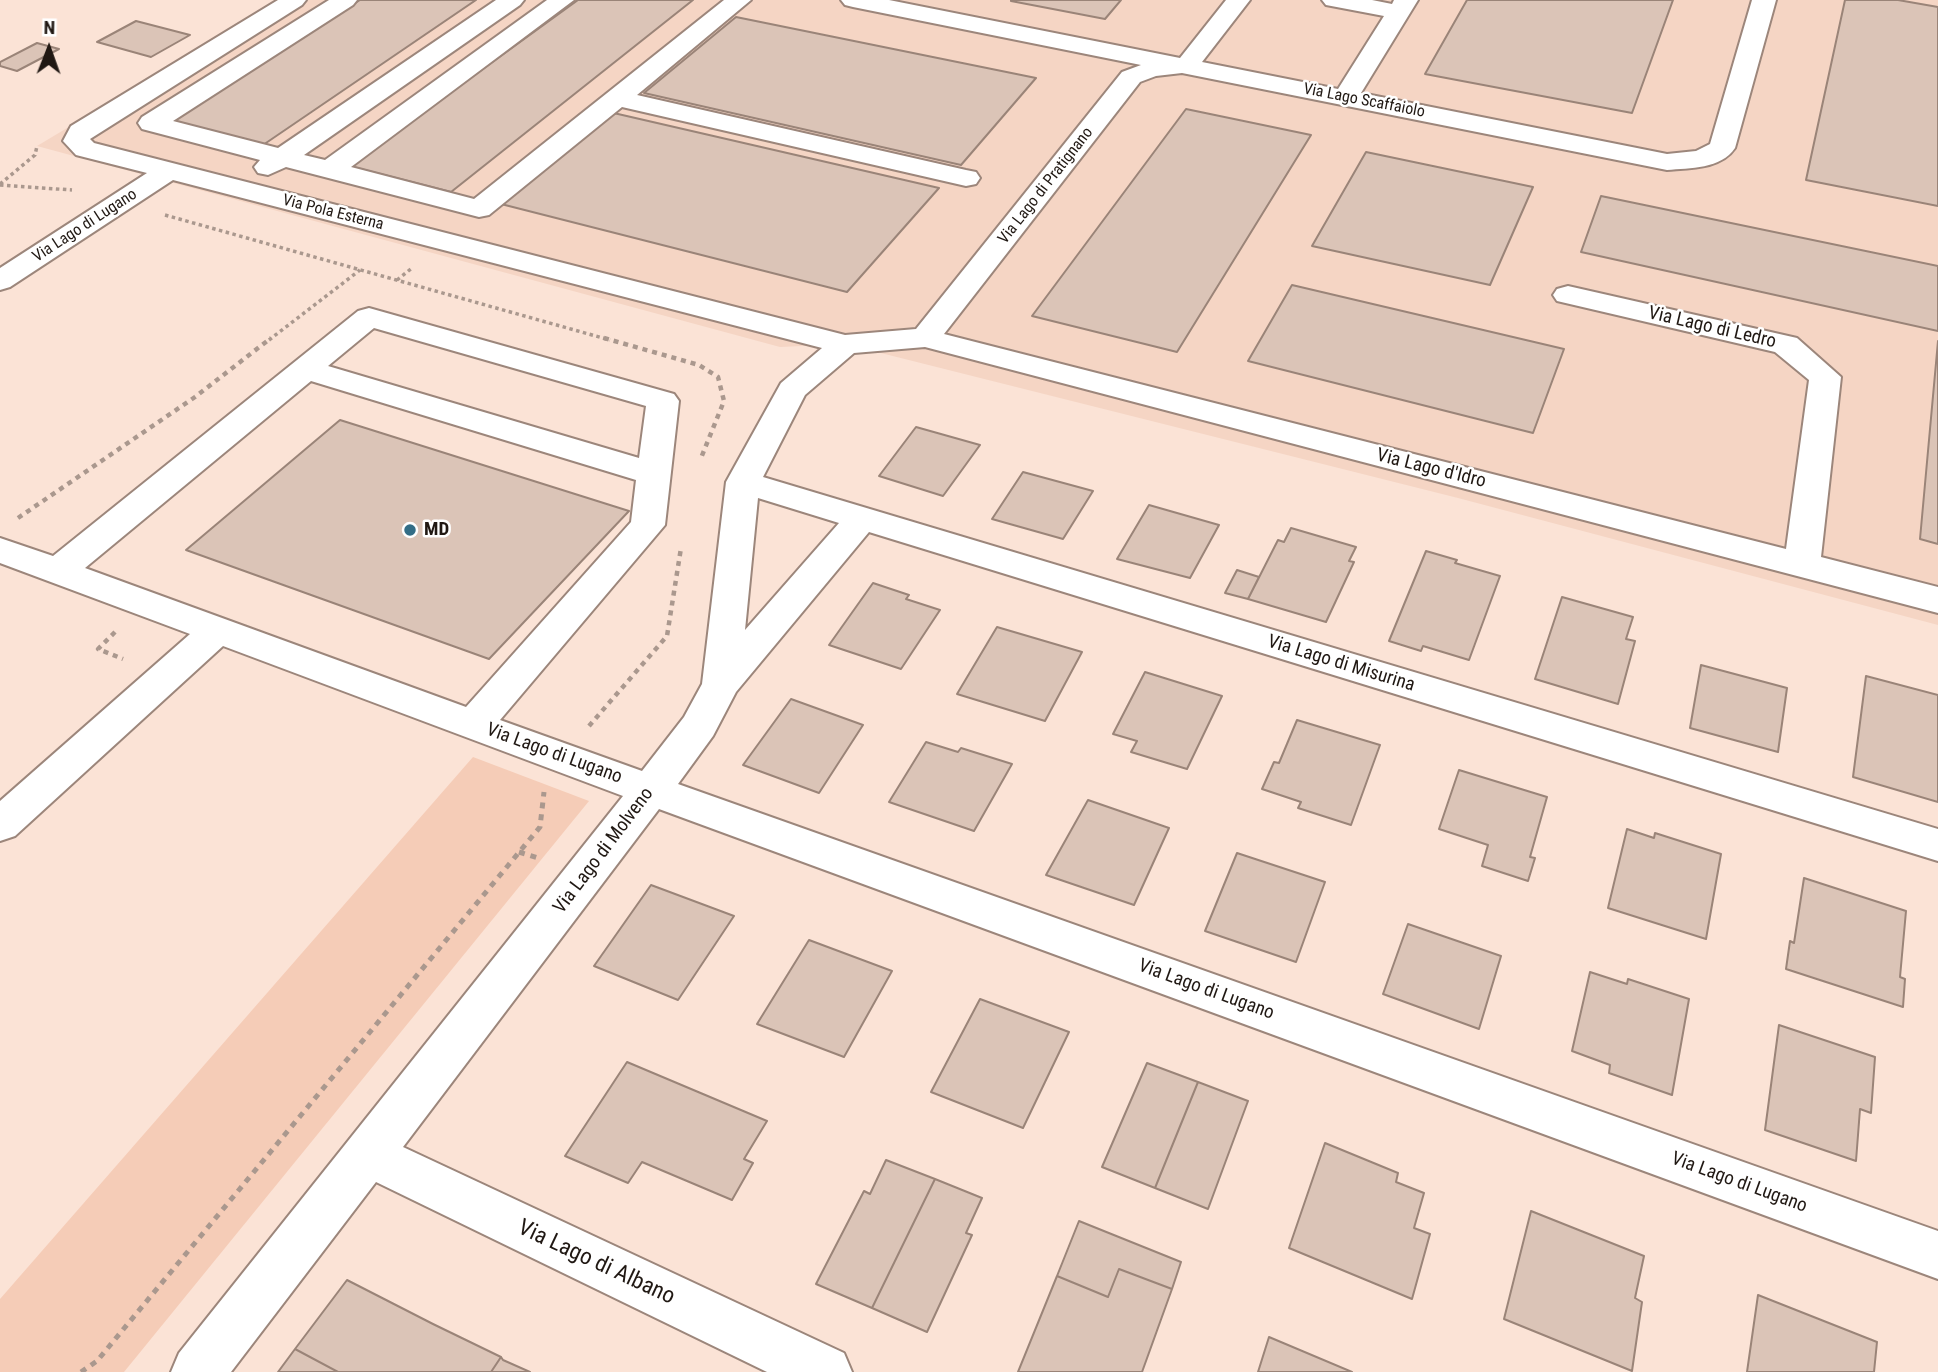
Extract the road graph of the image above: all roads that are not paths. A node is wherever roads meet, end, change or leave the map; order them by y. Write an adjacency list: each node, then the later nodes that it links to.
1 (294, 0): 15 (street, Via Pola Esterna)
2 (345, 0): 14 (street)
3 (512, 0): 14 (street)
4 (562, 0): 16 (street)
5 (739, 0): 13 (street)
6 (853, 0): 11 (street, Via Lago Scaffaiolo)
7 (1238, 0): 11 (street)
8 (1334, 0): 10 (street)
9 (1764, 0): 12 (street, Via Lago Scaffaiolo)
10 (1403, 6): 12 (street)
11 (1186, 66): 12 (street, Via Lago Scaffaiolo); 21 (street, Via Lago di Pratignano)
12 (1346, 97)
13 (618, 98): 16 (street); 17 (street)
14 (282, 158): 16 (street); 18 (street)
15 (170, 170): 18 (street, Via Pola Esterna); 19 (street, Via Lago di Lugano)
16 (329, 170)
17 (966, 178)
18 (238, 188): 22 (street, Via Pola Esterna)
19 (0, 281)
20 (1568, 295): 28 (street, Via Lago di Ledro)
21 (925, 338): 22 (street); 28 (street, Via Lago d'Idro)
22 (845, 344): 25 (street, Via Lago di Molveno)
23 (305, 369): 24 (street); 24 (street, Via Lago di Lugano); 29 (street, Via Lago di Lugano)
24 (654, 474): 33 (street, Via Lago di Lugano)
25 (743, 482): 26 (street, Via Lago di Misurina); 32 (street, Via Lago di Molveno)
26 (862, 518): 32 (street); 36 (street, Via Lago di Misurina)
27 (4, 537): 29 (street, Via Lago di Lugano)
28 (1802, 564): 30 (street, Via Lago d'Idro)
29 (58, 571): 31 (street, Via Lago di Lugano)
30 (1938, 600)
31 (218, 630): 33 (street, Via Lago di Lugano); 35 (street)
32 (721, 684): 34 (street, Via Lago di Molveno)
33 (473, 725): 34 (street, Via Lago di Lugano)
34 (651, 789): 37 (street, Via Lago di Molveno); 38 (street, Via Lago di Lugano)
35 (0, 825)
36 (1938, 845)
37 (367, 1154): 39 (street, Via Lago di Molveno); 40 (street, Via Lago di Albano)
38 (1938, 1255)
39 (198, 1372)
40 (825, 1372)

